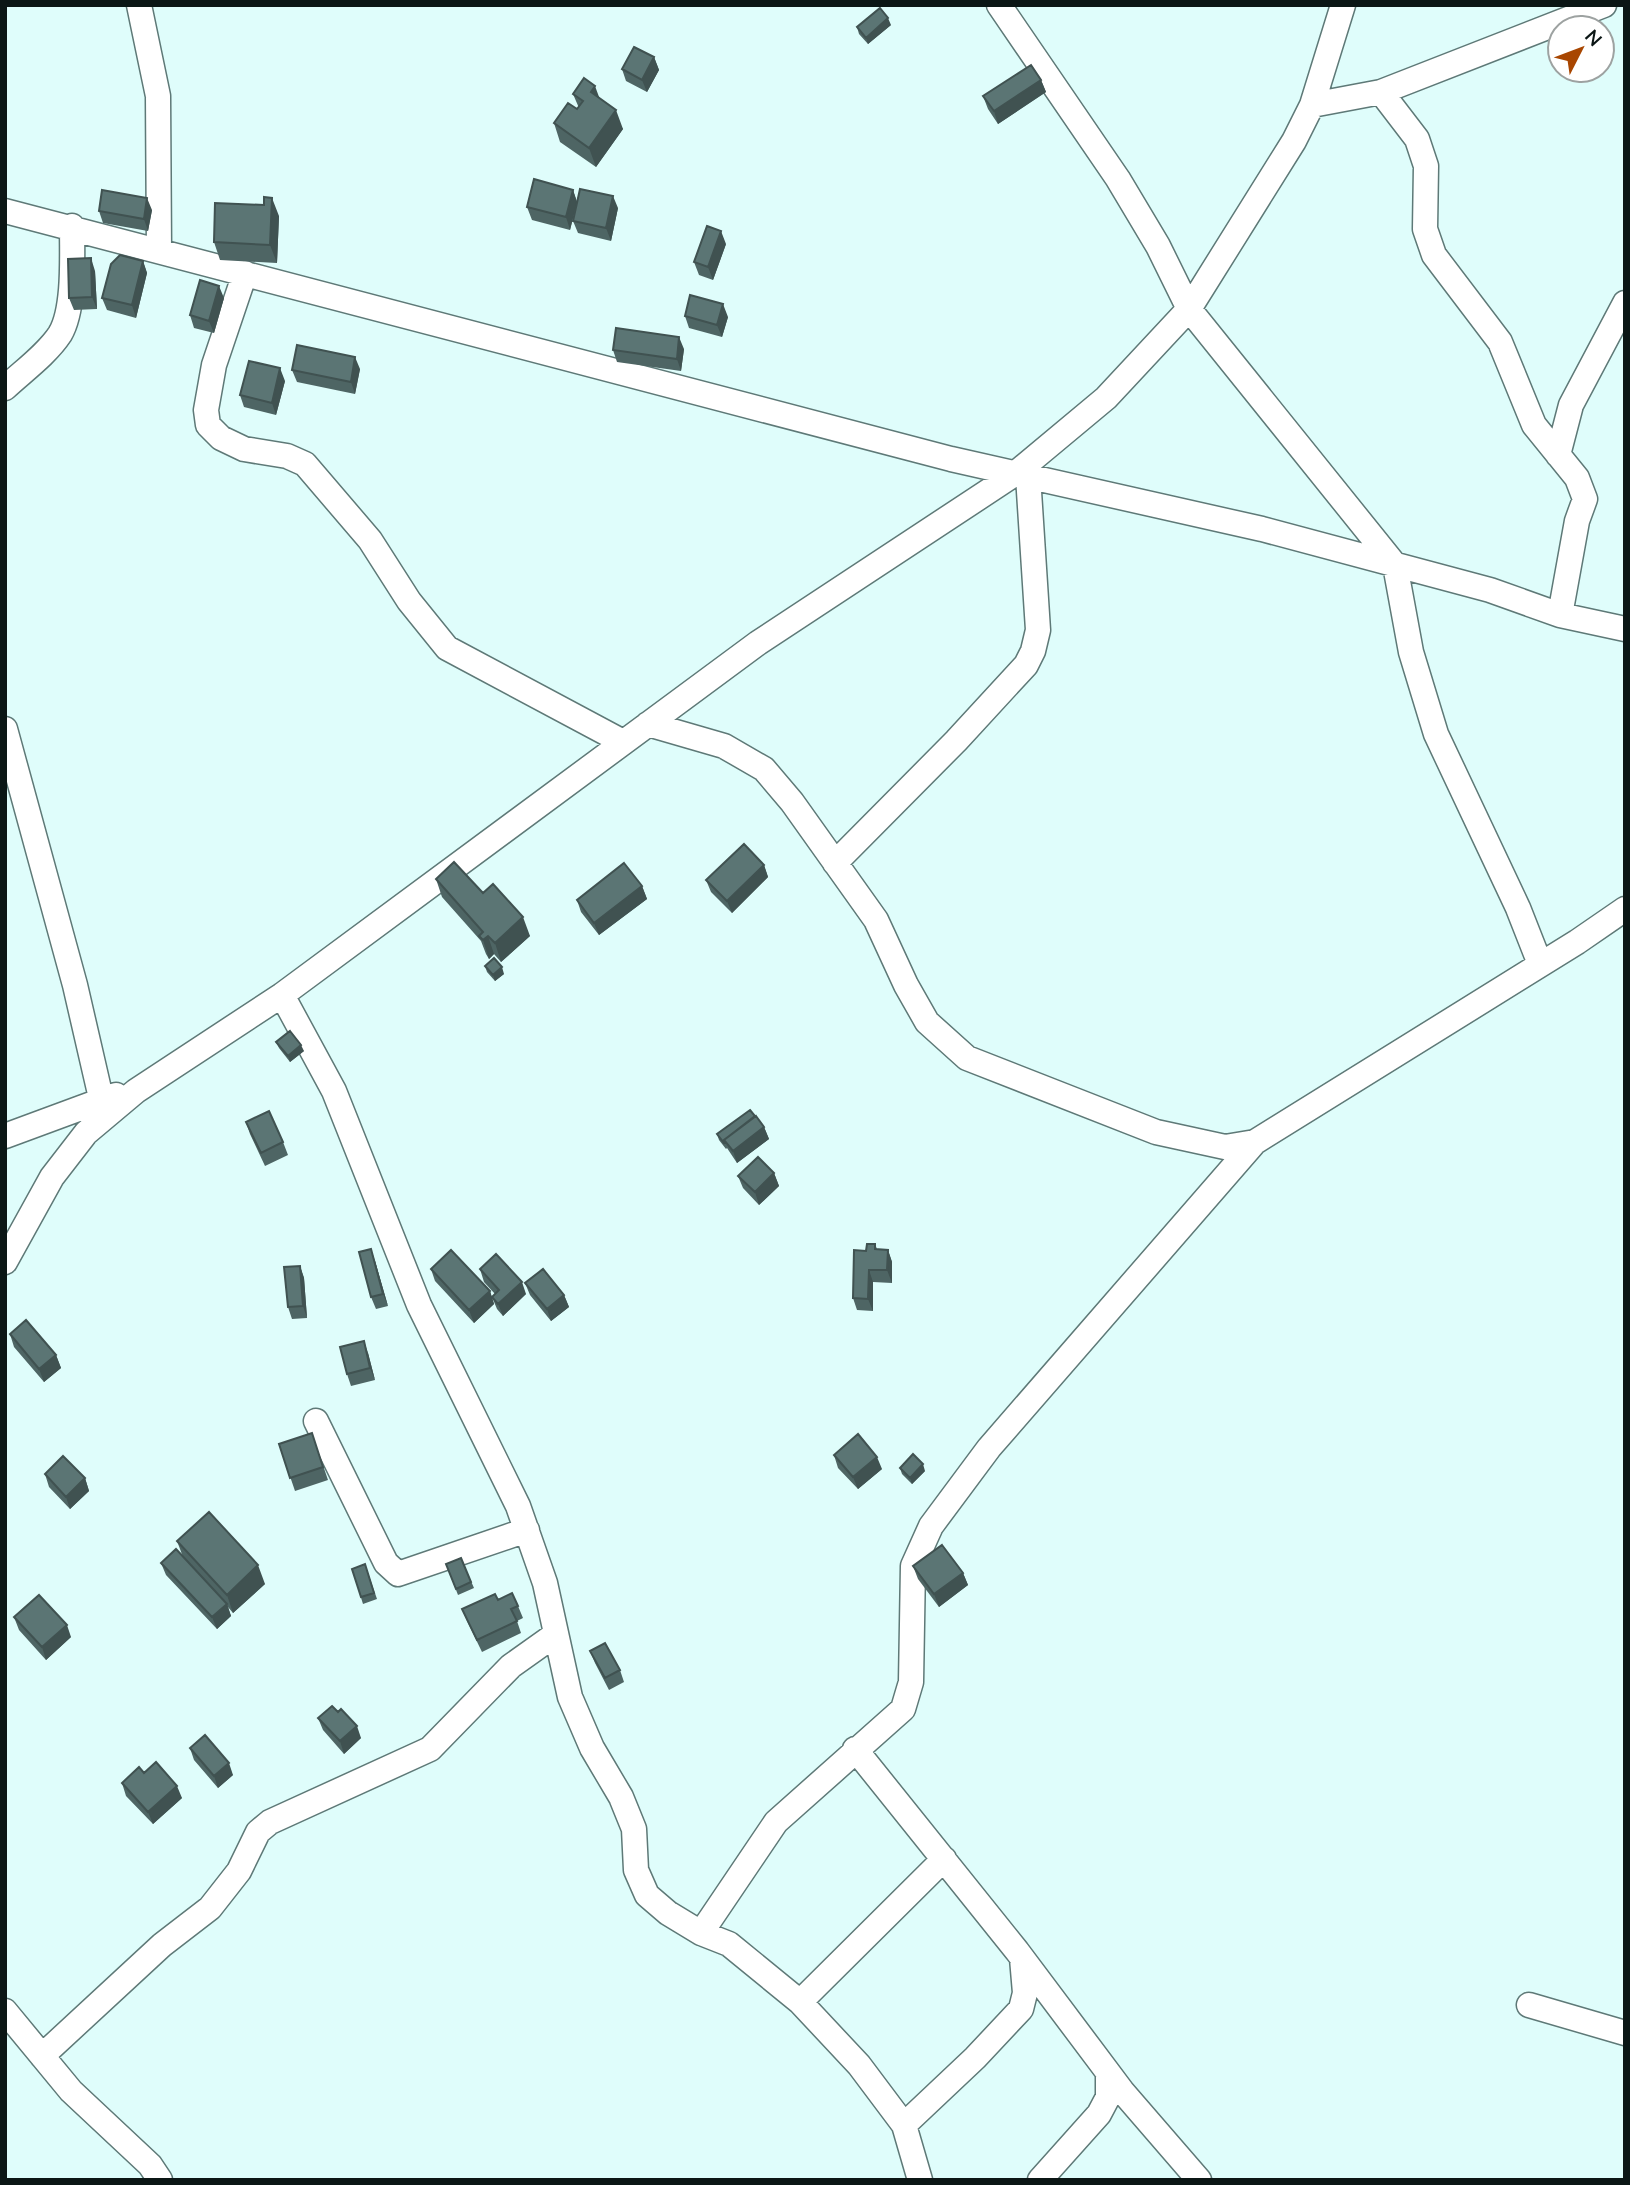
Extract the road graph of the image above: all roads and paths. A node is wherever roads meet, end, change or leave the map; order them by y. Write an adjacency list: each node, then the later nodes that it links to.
1 (139, 5): 9 (street)
2 (999, 5): 12 (street)
3 (1343, 5): 6 (street)
4 (1604, 5): 5 (street)
5 (1381, 92): 6 (street); 14 (street)
6 (1312, 105): 12 (street)
7 (5, 211): 8 (street)
8 (72, 226): 9 (street); 13 (street)
9 (159, 251): 10 (street)
10 (245, 273): 15 (street); 21 (street)
11 (1625, 303): 14 (street)
12 (1189, 309): 15 (street); 16 (street)
13 (5, 388)
14 (1558, 455): 17 (street)
15 (1022, 475): 16 (street); 19 (street); 22 (street)
16 (1395, 565): 17 (street); 24 (street)
17 (1560, 615): 18 (street)
18 (1625, 629)
19 (648, 724): 21 (street); 22 (street)
20 (5, 729): 27 (street)
21 (623, 742): 25 (street)
22 (835, 863): 29 (street)
23 (1625, 909): 24 (street)
24 (1540, 964): 29 (street)
25 (282, 995): 26 (street); 32 (street)
26 (136, 1091): 27 (street); 30 (street)
27 (101, 1098): 28 (street)
28 (5, 1136)
29 (1255, 1142): 34 (street)
30 (5, 1262)
31 (316, 1421): 32 (street)
32 (527, 1530): 33 (street)
33 (556, 1634): 36 (street); 42 (street)
34 (855, 1749): 35 (street); 36 (street)
35 (944, 1859): 37 (street); 38 (street)
36 (701, 1933): 38 (street)
37 (1023, 1958): 43 (street); 44 (street)
38 (800, 2002): 44 (street)
39 (1530, 2005): 41 (street)
40 (5, 2011): 42 (street)
41 (1625, 2034)
42 (42, 2056): 45 (street)
43 (1108, 2073): 47 (street); 48 (street)
44 (904, 2125): 46 (street)
45 (160, 2180)
46 (920, 2180)
47 (1040, 2180)
48 (1199, 2180)

